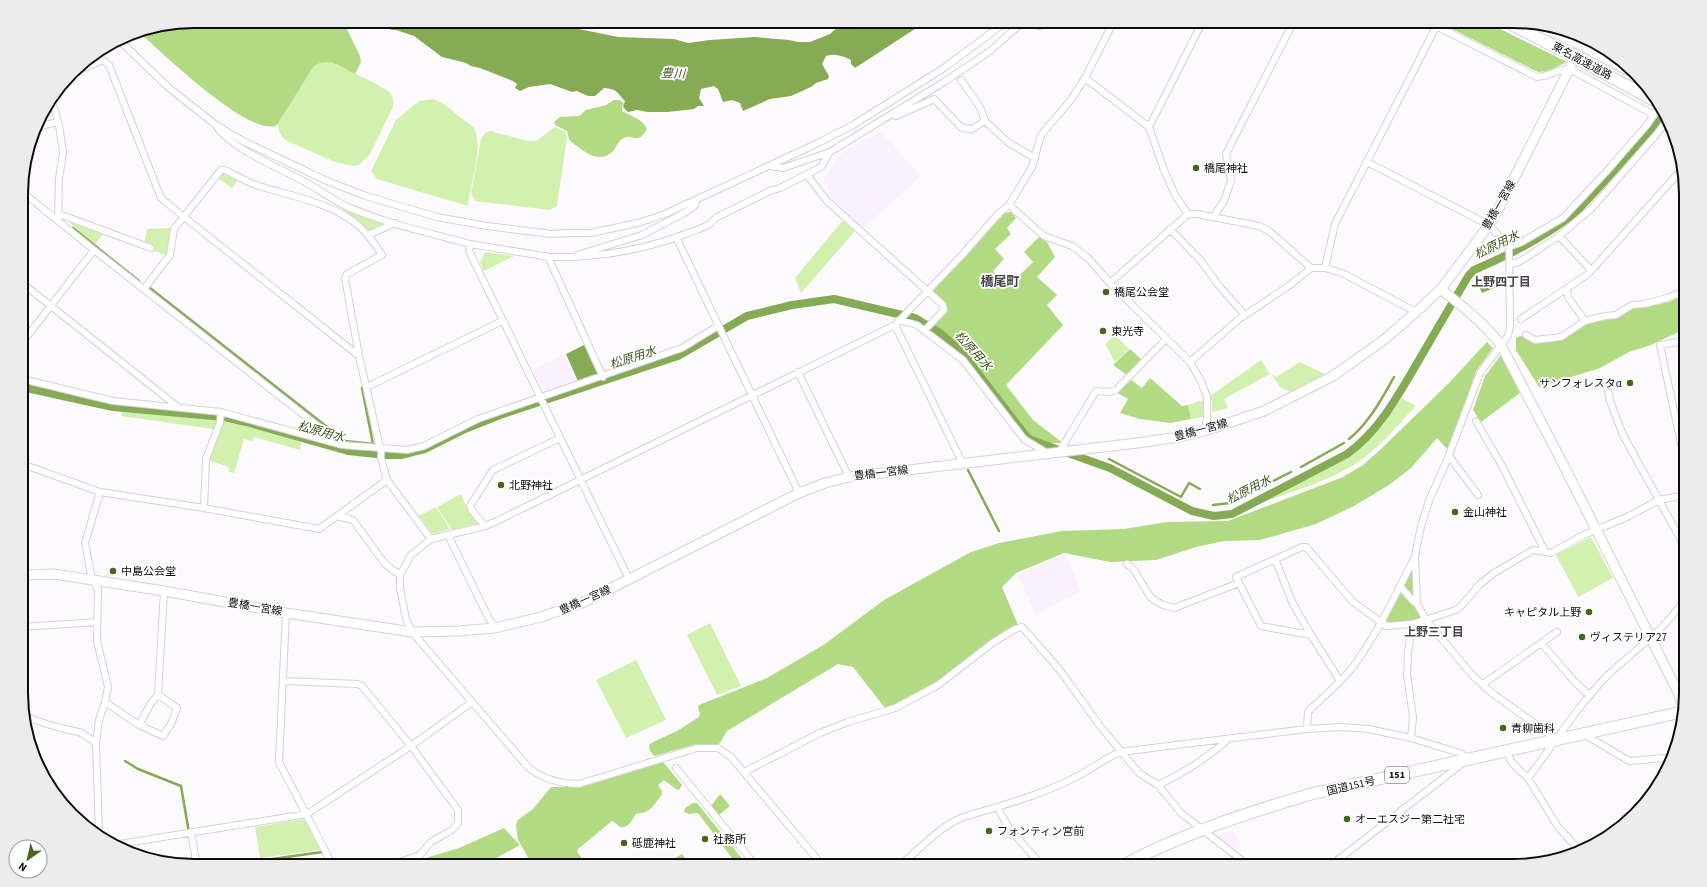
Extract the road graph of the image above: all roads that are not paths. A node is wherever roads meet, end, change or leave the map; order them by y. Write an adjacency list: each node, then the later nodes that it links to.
1 (998, 28): 33 (street)
2 (1016, 28): 23 (street)
3 (1110, 28): 17 (street)
4 (1199, 28): 29 (street)
5 (1290, 28): 41 (street)
6 (1436, 28): 32 (street)
7 (1446, 28): 16 (street)
8 (1519, 28): 19 (highway, 東名高速道路, bridge)
9 (1566, 37): 10 (highway, 東名高速道路)
10 (1574, 41): 13 (highway, bridge); 14 (highway, 東名高速道路, bridge)
11 (123, 44): 27 (street)
12 (1582, 44): 16 (main road, 豊橋一宮線)
13 (1595, 49)
14 (1614, 62)
15 (88, 66): 42 (street)
16 (1570, 69): 22 (street); 45 (main road, 豊橋一宮線)
17 (1085, 78): 29 (street); 31 (street)
18 (960, 80): 24 (street)
19 (1648, 98)
20 (53, 106): 25 (street)
21 (1656, 110): 22 (street)
22 (1654, 115): 52 (street)
23 (887, 118): 24 (street); 30 (street)
24 (986, 121): 31 (street)
25 (58, 122): 26 (street); 39 (street)
26 (43, 125)
27 (216, 125): 37 (street); 44 (street)
28 (1664, 125): 48 (street)
29 (1149, 127): 40 (street)
30 (830, 152): 33 (street); 35 (street)
31 (1035, 158): 38 (street)
32 (1367, 162): 45 (street); 58 (street)
33 (771, 166): 37 (street)
34 (1678, 173): 59 (street)
35 (808, 175): 49 (street); 65 (street)
36 (28, 197): 43 (street)
37 (695, 200): 55 (street)
38 (1009, 205): 60 (street); 65 (street)
39 (59, 214): 43 (street); 51 (street)
40 (1188, 214): 41 (street); 46 (street)
41 (1214, 216): 57 (street)
42 (184, 217): 47 (street); 62 (street); 81 (street)
43 (58, 221): 53 (street)
44 (395, 223): 47 (street); 50 (street)
45 (1489, 225): 52 (street); 63 (main road, 豊橋一宮線)
46 (1170, 229): 60 (street); 69 (street)
47 (368, 235): 81 (street)
48 (1558, 236): 56 (street); 59 (street)
49 (676, 237): 55 (street); 74 (street)
50 (470, 244): 54 (street); 71 (street)
51 (151, 248)
52 (1510, 249): 56 (street)
53 (94, 250): 62 (street); 67 (street)
54 (550, 257): 55 (street); 84 (street)
55 (574, 258)
56 (1510, 262): 80 (street)
57 (1311, 268): 58 (street); 69 (street)
58 (1325, 268): 68 (street)
59 (1591, 270): 64 (street)
60 (1110, 282): 78 (street)
61 (28, 288): 67 (street)
62 (144, 289): 96 (street)
63 (1441, 289): 68 (main road, 豊橋一宮線); 80 (main road)
64 (1567, 289): 70 (street); 72 (street)
65 (927, 291): 73 (street); 75 (street)
66 (1679, 293): 72 (street)
67 (51, 306): 77 (street); 90 (street)
68 (1416, 312): 93 (main road, 豊橋一宮線)
69 (1245, 315): 82 (street)
70 (1521, 319)
71 (502, 321): 87 (street); 89 (street)
72 (1585, 321): 76 (street)
73 (897, 322): 75 (street); 83 (street); 101 (street)
74 (718, 326): 84 (street); 88 (street)
75 (924, 331): 99 (street)
76 (1526, 335)
77 (28, 336)
78 (1166, 339): 82 (street); 97 (street)
79 (1679, 342): 95 (street)
80 (1500, 345): 100 (street); 114 (main road)
81 (360, 356): 87 (street)
82 (1190, 362): 93 (street)
83 (798, 372): 88 (street); 103 (street)
84 (603, 377): 89 (street)
85 (28, 380): 90 (street)
86 (1607, 385): 110 (street)
87 (367, 387): 98 (street)
88 (752, 395): 105 (street); 107 (street)
89 (541, 398): 94 (street); 98 (street)
90 (178, 407): 91 (street)
91 (221, 412): 96 (street); 111 (street)
92 (1476, 421): 118 (street)
93 (1204, 432): 97 (main road, 豊橋一宮線)
94 (560, 438): 105 (street); 113 (street)
95 (1679, 439)
96 (342, 445): 98 (street)
97 (1059, 452): 99 (main road, 豊橋一宮線)
98 (380, 453): 104 (street)
99 (1047, 454): 101 (main road, 豊橋一宮線)
100 (1449, 456): 108 (street); 119 (street)
101 (962, 462): 103 (main road, 豊橋一宮線)
102 (28, 466): 106 (street)
103 (849, 477): 107 (main road, 豊橋一宮線)
104 (387, 480): 112 (street); 117 (street)
105 (581, 480): 113 (street); 124 (street)
106 (100, 492): 111 (street); 125 (street)
107 (799, 493): 124 (main road, 豊橋一宮線)
108 (1478, 495)
109 (1679, 496): 110 (street)
110 (1659, 500): 114 (street); 116 (street)
111 (204, 508): 112 (street)
112 (337, 516): 123 (street)
113 (485, 526): 115 (street)
114 (1596, 530): 118 (street); 141 (main road)
115 (448, 535): 117 (street); 137 (street)
116 (1679, 536)
117 (430, 539): 123 (street)
118 (1545, 551): 132 (street)
119 (1415, 556): 127 (street); 129 (street)
120 (1275, 559): 126 (street); 134 (street); 140 (street)
121 (1127, 564): 126 (street)
122 (28, 575): 125 (main road, 豊橋一宮線)
123 (400, 575): 138 (street)
124 (629, 579): 137 (main road, 豊橋一宮線)
125 (92, 580): 128 (main road, 豊橋一宮線); 133 (street)
126 (1239, 582): 140 (street)
127 (1400, 586): 129 (street); 134 (street)
128 (164, 591): 131 (main road, 豊橋一宮線); 147 (street)
129 (1417, 604): 132 (street)
130 (1679, 607): 141 (street)
131 (286, 613): 138 (main road, 豊橋一宮線); 143 (street)
132 (1426, 620): 135 (street); 145 (street)
133 (97, 622): 136 (street); 149 (street)
134 (1380, 622): 135 (street); 144 (street)
135 (1412, 624): 157 (street)
136 (28, 626)
137 (495, 628): 138 (main road, 豊橋一宮線)
138 (412, 632): 150 (street)
139 (1557, 632): 142 (street)
140 (1310, 635): 144 (street)
141 (1650, 637): 146 (main road); 148 (street)
142 (1542, 644): 145 (street); 148 (street)
143 (282, 680): 160 (street); 170 (street)
144 (1340, 681): 154 (street)
145 (1483, 684): 158 (street)
146 (1679, 693)
147 (158, 695): 153 (street); 153 (street)
148 (1590, 696): 158 (street)
149 (105, 702): 153 (street); 159 (street)
150 (472, 702): 160 (street); 166 (street)
151 (1678, 713): 155 (highway, 国道151号 / 151)
152 (30, 718): 159 (street)
153 (139, 725)
154 (1307, 729): 156 (street); 157 (street)
155 (1584, 734): 158 (highway, 国道151号 / 151); 164 (street)
156 (1230, 738): 162 (street); 168 (street)
157 (1411, 738): 163 (street)
158 (1557, 740): 161 (highway, 国道151号 / 151); 167 (street)
159 (96, 743): 171 (street)
160 (411, 746): 170 (street); 178 (street)
161 (1506, 751): 163 (highway, 国道151号 / 151); 167 (street)
162 (1120, 752): 166 (street); 168 (street); 169 (street)
163 (1468, 759): 172 (highway, 国道151号 / 151); 185 (street)
164 (1665, 759)
165 (676, 768): 179 (street)
166 (744, 772): 180 (street)
167 (1528, 778): 175 (street)
168 (1158, 785): 172 (street)
169 (997, 807): 181 (street); 182 (street)
170 (307, 814): 173 (street); 177 (street)
171 (99, 829)
172 (1202, 831): 183 (highway, 国道151号 / 151); 184 (street)
173 (191, 832): 174 (street); 176 (street)
174 (124, 843)
175 (1576, 846)
176 (196, 859)
177 (330, 859)
178 (408, 859)
179 (750, 859)
180 (817, 859)
181 (908, 859)
182 (1036, 859)
183 (1136, 859)
184 (1239, 859)
185 (1339, 859)

